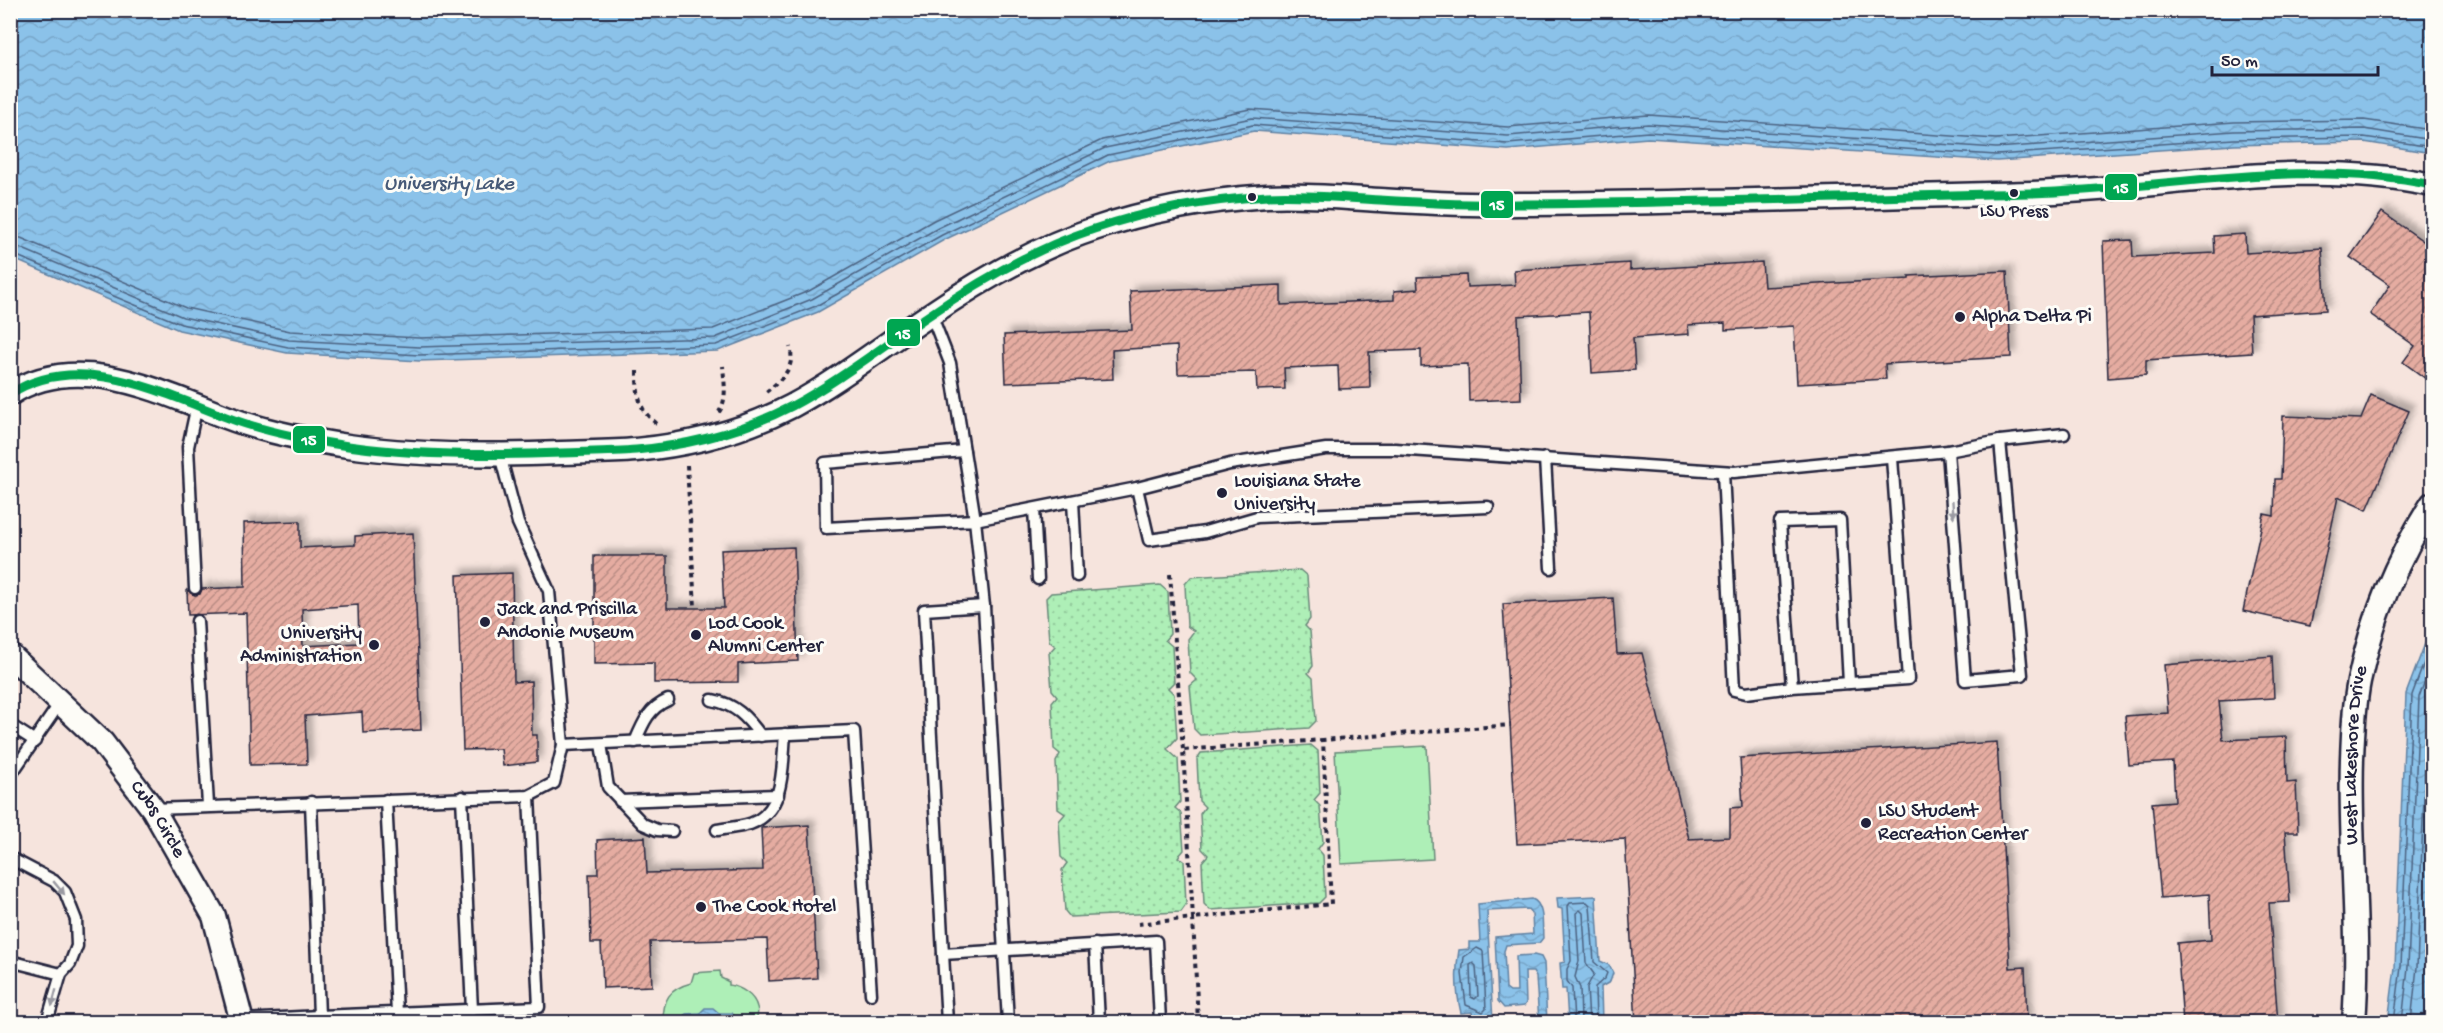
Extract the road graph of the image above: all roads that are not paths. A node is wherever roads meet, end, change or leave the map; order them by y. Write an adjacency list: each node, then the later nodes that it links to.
1 (2433, 185): 2 (street)
2 (931, 314): 7 (lane); 9 (street)
3 (10, 394): 4 (street)
4 (197, 405): 9 (street); 22 (lane)
5 (2064, 434): 6 (lane)
6 (2000, 441): 8 (lane); 8 (lane, one-way to 6)
7 (964, 451): 18 (lane); 18 (lane)
8 (1948, 451): 11 (lane)
9 (500, 455): 38 (lane)
10 (1545, 458): 12 (lane); 13 (lane); 19 (lane)
11 (1892, 458): 12 (lane); 26 (lane)
12 (1723, 472): 27 (lane)
13 (1137, 488): 14 (lane); 16 (lane)
14 (1073, 501): 17 (lane); 20 (lane)
15 (2433, 504): 66 (street, West Lakeshore Drive)
16 (1488, 507)
17 (1034, 509): 18 (lane); 21 (lane)
18 (975, 520): 23 (lane)
19 (1551, 568)
20 (1077, 576)
21 (1038, 579)
22 (195, 588)
23 (984, 606): 52 (lane); 53 (lane)
24 (197, 621): 46 (lane)
25 (10, 656): 30 (street, Cubs Circle)
26 (1849, 683): 27 (lane); 27 (lane)
27 (1792, 687)
28 (668, 700): 36 (lane)
29 (712, 700): 33 (lane)
30 (60, 703): 35 (lane); 47 (street, Cubs Circle)
31 (14, 727): 34 (lane); 35 (lane)
32 (785, 734): 33 (lane); 40 (lane); 56 (lane)
33 (761, 736): 36 (lane)
34 (10, 740)
35 (35, 741): 39 (lane)
36 (635, 742): 37 (lane)
37 (601, 744): 38 (lane); 44 (lane)
38 (563, 746): 41 (lane)
39 (10, 777)
40 (778, 795): 44 (lane); 48 (lane)
41 (529, 796): 42 (lane); 57 (lane)
42 (462, 798): 43 (lane); 57 (lane)
43 (386, 800): 45 (lane); 58 (lane)
44 (620, 801): 49 (lane)
45 (311, 802): 46 (lane); 59 (lane)
46 (208, 805): 47 (lane)
47 (153, 809): 60 (street, Cubs Circle)
48 (717, 830)
49 (672, 831)
50 (10, 858): 55 (lane, one-way to 55)
51 (1095, 944): 52 (lane); 64 (lane); 65 (lane)
52 (1005, 950): 53 (lane); 63 (lane)
53 (943, 954): 62 (lane)
54 (10, 961): 55 (lane)
55 (60, 974): 61 (lane, one-way to 61)
56 (871, 994)
57 (472, 1010): 58 (lane)
58 (397, 1013): 59 (lane)
59 (319, 1016): 60 (lane)
60 (242, 1021)
61 (47, 1023)
62 (947, 1023)
63 (1008, 1023)
64 (1099, 1023)
65 (1160, 1023)
66 (2354, 1023)

